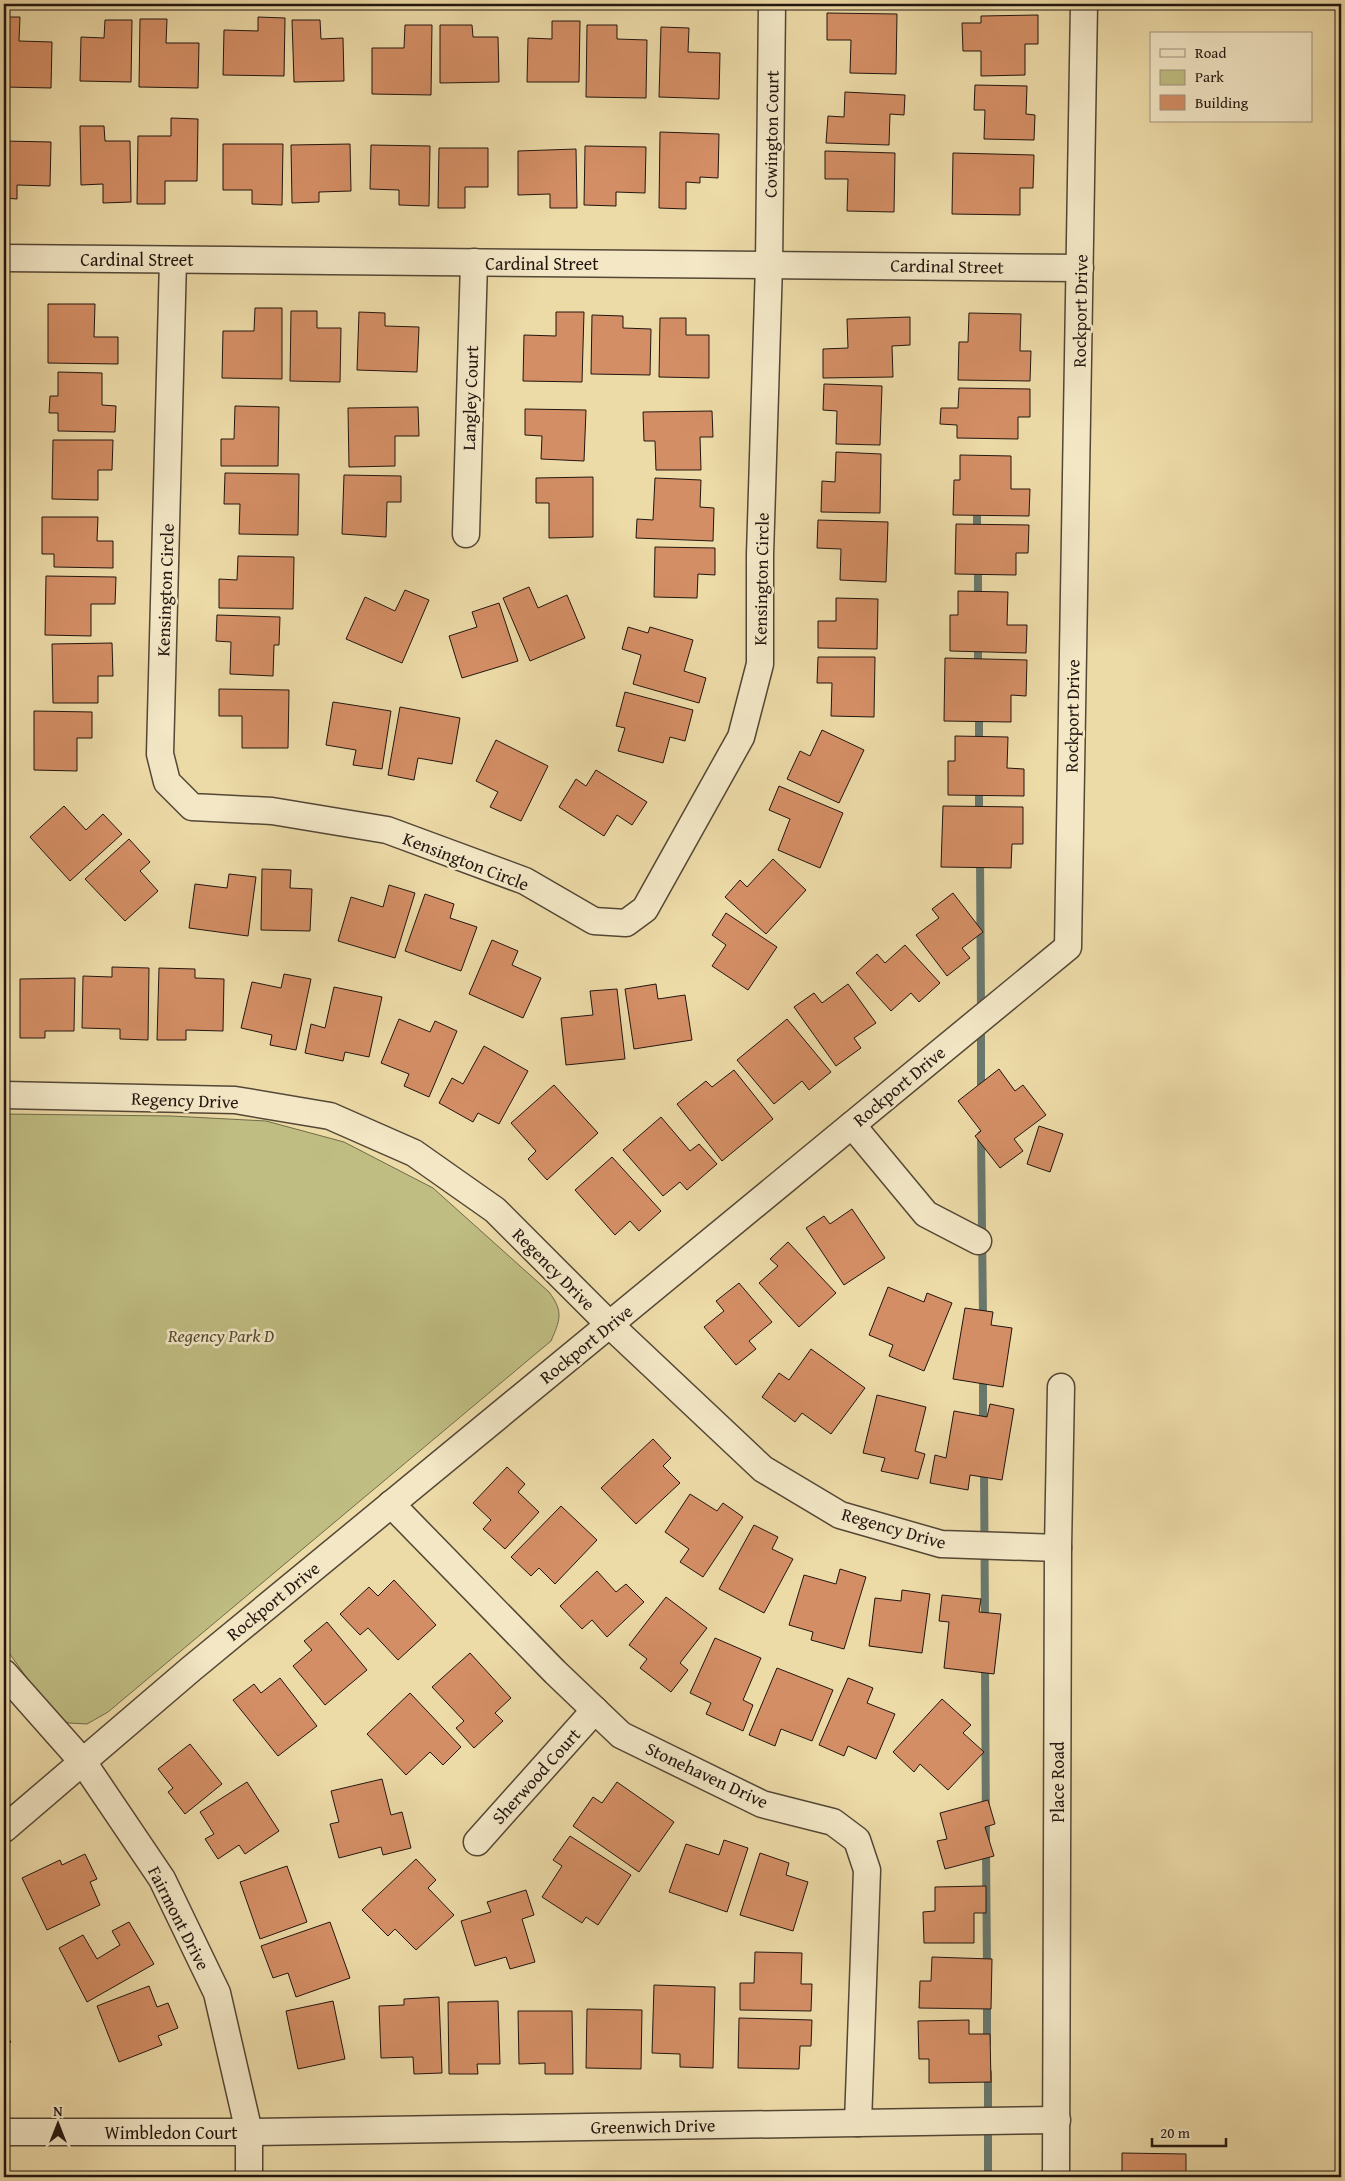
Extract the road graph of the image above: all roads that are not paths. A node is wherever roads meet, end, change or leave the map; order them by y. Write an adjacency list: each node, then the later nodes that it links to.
1 (772, 4): 6 (street, Cowington Court)
2 (1084, 4): 7 (street, Rockport Drive)
3 (4, 258): 4 (street, Cardinal Street)
4 (173, 260): 5 (street, Cardinal Street); 6 (street, Kensington Circle)
5 (474, 262): 6 (street, Cardinal Street); 8 (street, Langley Court)
6 (769, 264): 7 (street, Cardinal Street)
7 (1080, 268): 10 (street, Rockport Drive)
8 (466, 534)
9 (4, 1095): 12 (street, Regency Drive)
10 (852, 1125): 11 (street); 12 (street, Rockport Drive)
11 (978, 1240)
12 (610, 1325): 14 (street, Rockport Drive); 15 (street, Regency Drive)
13 (1061, 1387): 15 (street, Place Road)
14 (392, 1504): 17 (street, Stonehaven Drive); 18 (street, Rockport Drive)
15 (1058, 1548): 21 (street, Place Road)
16 (4, 1673): 18 (street, Fairmont Drive)
17 (595, 1710): 20 (street, Sherwood Court); 22 (street, Stonehaven Drive)
18 (83, 1762): 19 (street, Rockport Drive); 24 (street, Fairmont Drive)
19 (4, 1828)
20 (477, 1842)
21 (1057, 2120): 22 (street, Greenwich Drive); 26 (street, Place Road)
22 (858, 2123): 24 (street, Greenwich Drive)
23 (4, 2132): 24 (street, Wimbledon Court)
24 (249, 2132): 25 (street, Fairmont Drive)
25 (249, 2177)
26 (1056, 2177)

